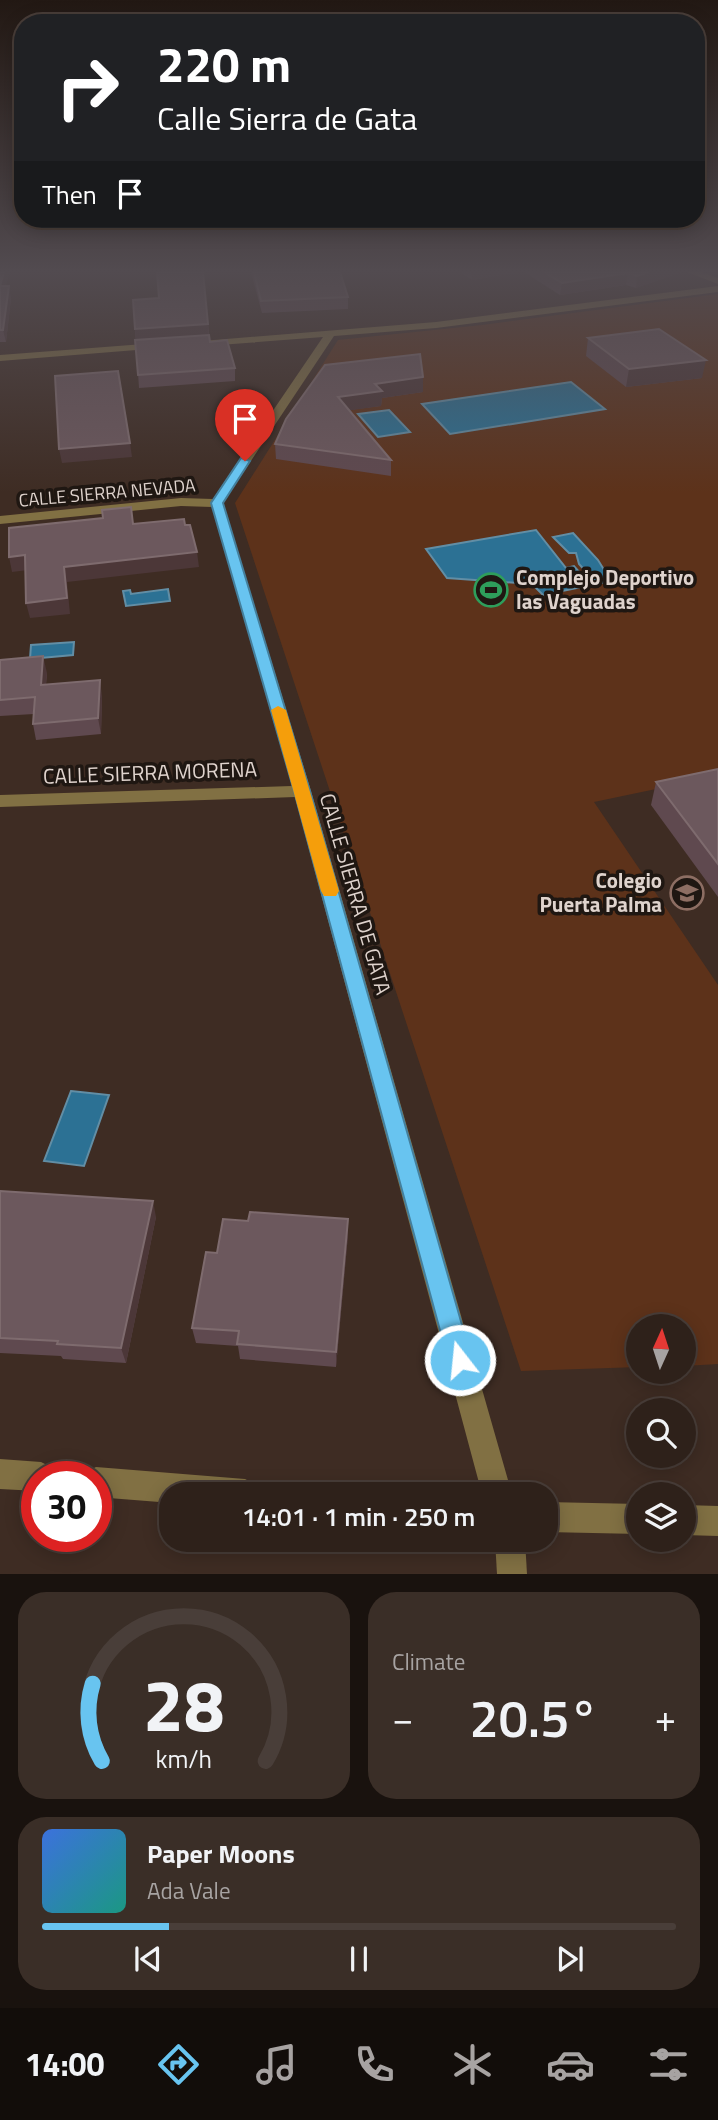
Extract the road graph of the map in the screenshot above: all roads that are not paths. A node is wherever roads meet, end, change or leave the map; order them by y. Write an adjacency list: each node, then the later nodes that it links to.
1 (322, 345): 4 (street)
2 (165, 346): 3 (street)
3 (0, 358)
4 (217, 503): 5 (street, CALLE SIERRA NEVADA); 6 (street, CALLE SIERRA DE GATA)
5 (0, 520)
6 (302, 791): 7 (street, CALLE SIERRA MORENA); 10 (street, CALLE SIERRA DE GATA)
7 (0, 801)
8 (0, 1474): 9 (street)
9 (21, 1476)
10 (494, 1482)
11 (112, 1483): 12 (street)
12 (159, 1487)
13 (558, 1517): 14 (street)
14 (626, 1519)
15 (696, 1520): 16 (street)
16 (718, 1521)
17 (511, 1552): 18 (street)
18 (512, 1574)

